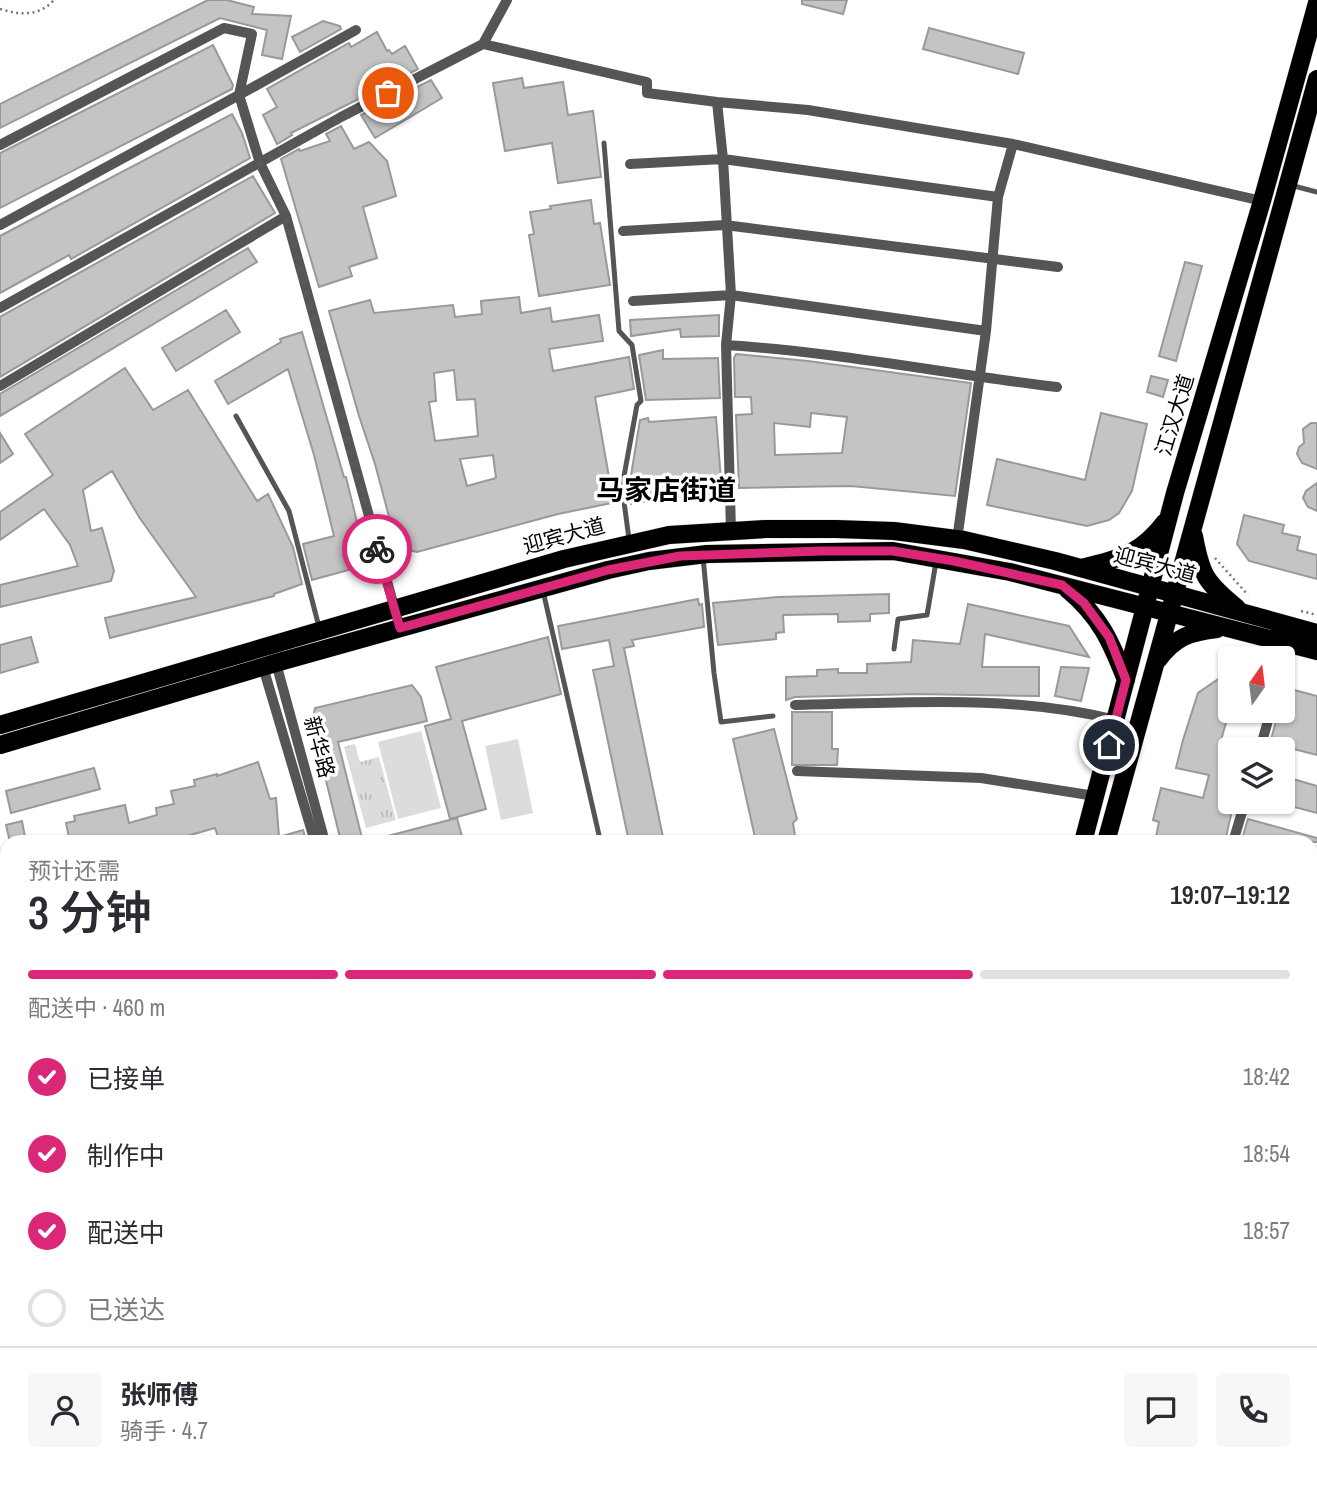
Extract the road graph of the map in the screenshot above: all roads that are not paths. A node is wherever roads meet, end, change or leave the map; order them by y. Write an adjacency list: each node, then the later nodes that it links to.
1 (507, 0): 4 (street)
2 (1317, 3): 17 (main road, 江汉大道)
3 (356, 30): 6 (street)
4 (483, 44): 7 (street); 12 (street)
5 (1317, 79): 14 (main road)
6 (239, 95): 10 (street); 12 (street); 19 (street)
7 (717, 102): 9 (street); 11 (street)
8 (604, 143): 37 (lane)
9 (1013, 144): 16 (street); 17 (street)
10 (0, 145)
11 (723, 159): 13 (street); 16 (street); 20 (street)
12 (260, 163): 18 (street); 26 (street)
13 (631, 164)
14 (1288, 185): 15 (lane); 34 (main road)
15 (1317, 192)
16 (998, 197): 22 (street)
17 (1262, 201): 33 (main road, 江汉大道)
18 (286, 216): 30 (street); 47 (street)
19 (0, 225)
20 (726, 225): 21 (street); 22 (street); 24 (street)
21 (623, 231)
22 (994, 260): 23 (street); 27 (street)
23 (1058, 267)
24 (731, 295): 25 (street); 27 (street); 28 (street)
25 (633, 301)
26 (0, 308)
27 (986, 331): 29 (street)
28 (726, 345): 29 (street); 35 (street)
29 (980, 378): 31 (street); 36 (street)
30 (0, 386)
31 (1057, 387)
32 (236, 416): 51 (lane)
33 (1169, 516): 40 (main road); 42 (main road, 江汉大道)
34 (1193, 530): 44 (main road); 45 (main road)
35 (731, 531): 36 (main road, 迎宾大道); 37 (main road, 迎宾大道)
36 (957, 540): 40 (main road, 迎宾大道)
37 (629, 542): 47 (main road, 迎宾大道)
38 (702, 554): 39 (main road, 迎宾大道); 43 (main road, 迎宾大道); 60 (lane)
39 (936, 558): 41 (main road, 迎宾大道); 54 (lane)
40 (1082, 568): 42 (main road, 迎宾大道)
41 (1062, 585): 46 (main road, 迎宾大道); 58 (main road)
42 (1150, 587): 44 (main road, 迎宾大道); 46 (main road, 江汉大道)
43 (542, 588): 49 (main road, 迎宾大道); 69 (lane)
44 (1175, 594): 45 (main road, 迎宾大道); 48 (main road)
45 (1246, 605): 52 (main road, 迎宾大道)
46 (1146, 606): 48 (main road, 迎宾大道); 58 (main road, 江汉大道)
47 (395, 608): 49 (street); 51 (main road, 迎宾大道)
48 (1170, 613): 50 (main road, 迎宾大道); 56 (main road)
49 (400, 628): 57 (main road, 迎宾大道)
50 (1229, 628): 53 (main road, 迎宾大道); 56 (main road)
51 (319, 630): 62 (main road, 迎宾大道)
52 (1317, 633)
53 (1290, 644): 55 (main road, 迎宾大道)
54 (894, 649)
55 (1317, 651)
56 (1156, 662): 71 (main road)
57 (270, 665): 63 (main road, 迎宾大道); 67 (street, 新华路); 68 (street, 新华路)
58 (1126, 680): 61 (main road, 江汉大道)
59 (796, 705): 61 (street)
60 (774, 716)
61 (1116, 720): 65 (main road, 江汉大道)
62 (0, 725)
63 (0, 745)
64 (797, 771): 65 (street)
65 (1095, 796): 70 (main road, 江汉大道)
66 (1241, 814): 72 (street)
67 (314, 835)
68 (323, 835)
69 (599, 835)
70 (1085, 835)
71 (1108, 835)
72 (1235, 835)

